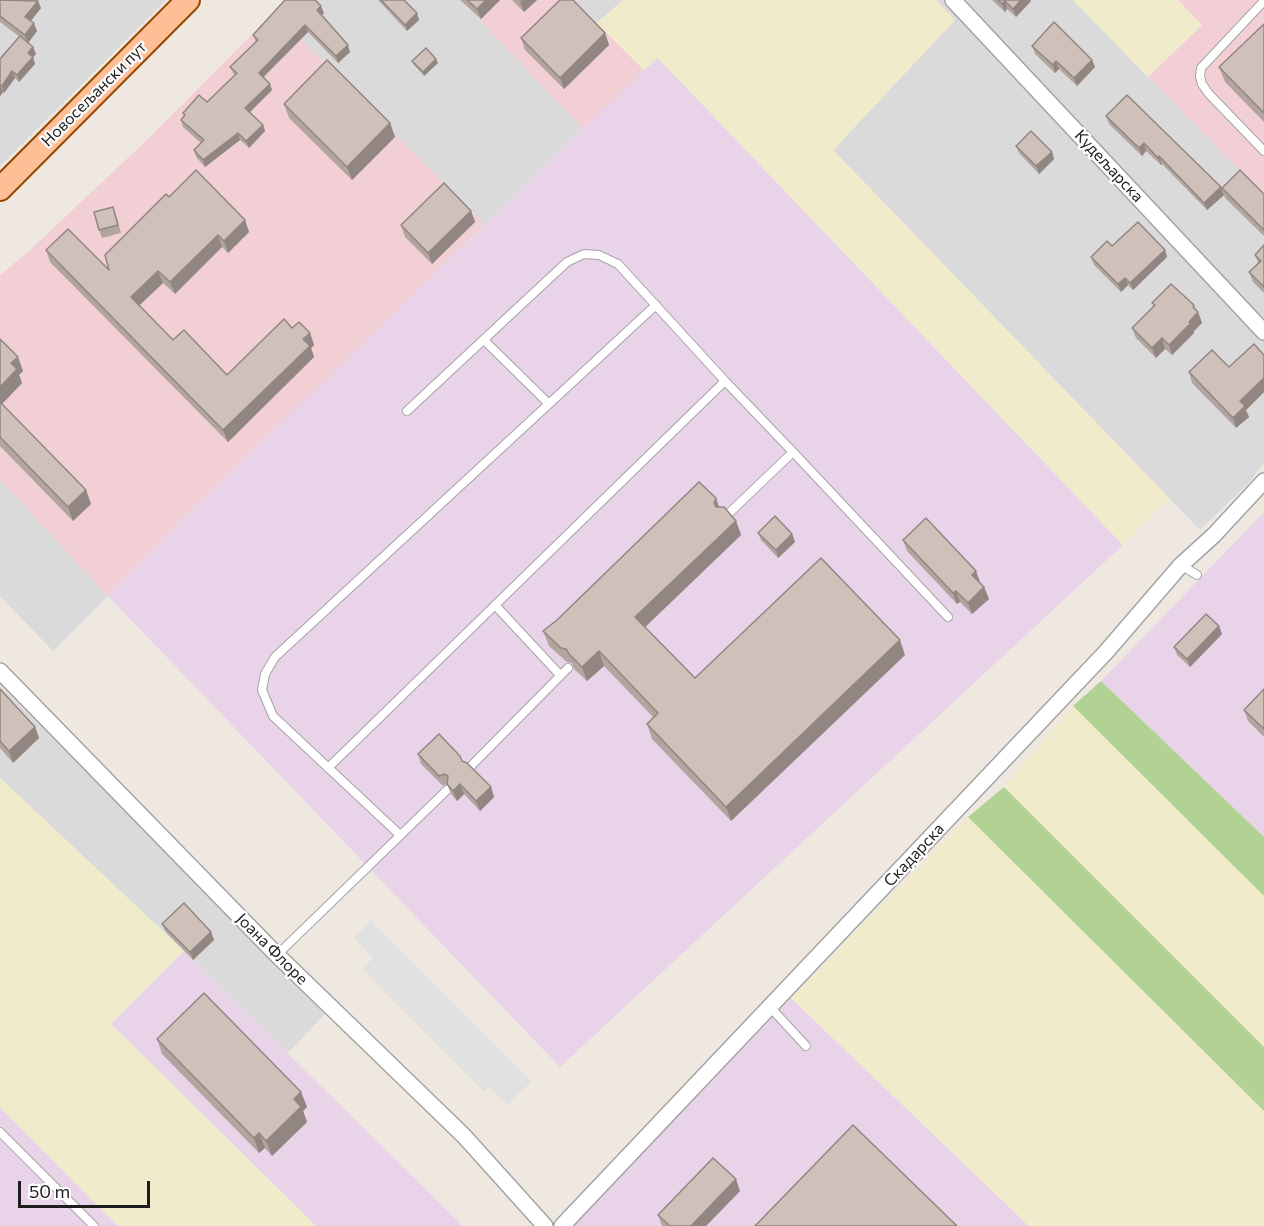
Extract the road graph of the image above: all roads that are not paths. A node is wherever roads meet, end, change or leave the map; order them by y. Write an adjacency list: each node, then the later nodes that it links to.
1 (188, 0): 5 (main road, Новосељански пут)
2 (953, 0): 7 (street, Кудељарска)
3 (1264, 2): 4 (lane)
4 (1264, 150)
5 (0, 189)
6 (656, 305): 8 (lane); 9 (lane); 10 (lane)
7 (1264, 332)
8 (484, 340): 10 (lane); 11 (lane)
9 (725, 381): 12 (lane); 17 (lane)
10 (549, 404): 23 (lane)
11 (406, 411)
12 (794, 452): 14 (lane); 18 (lane)
13 (1264, 481): 15 (street, Скадарска)
14 (725, 517)
15 (1181, 565): 16 (lane); 27 (street, Скадарска)
16 (1197, 575)
17 (495, 605): 21 (lane); 23 (lane)
18 (948, 617)
19 (568, 668): 21 (lane)
20 (0, 671): 26 (street, Јоана Флоре)
21 (560, 675): 22 (lane)
22 (470, 767)
23 (327, 768): 25 (lane)
24 (447, 790): 25 (lane)
25 (400, 835): 26 (lane)
26 (278, 955): 31 (street, Јоана Флоре)
27 (770, 1007): 28 (lane); 32 (street, Скадарска)
28 (806, 1046)
29 (0, 1132): 30 (lane)
30 (94, 1226)
31 (545, 1226)
32 (562, 1226)

